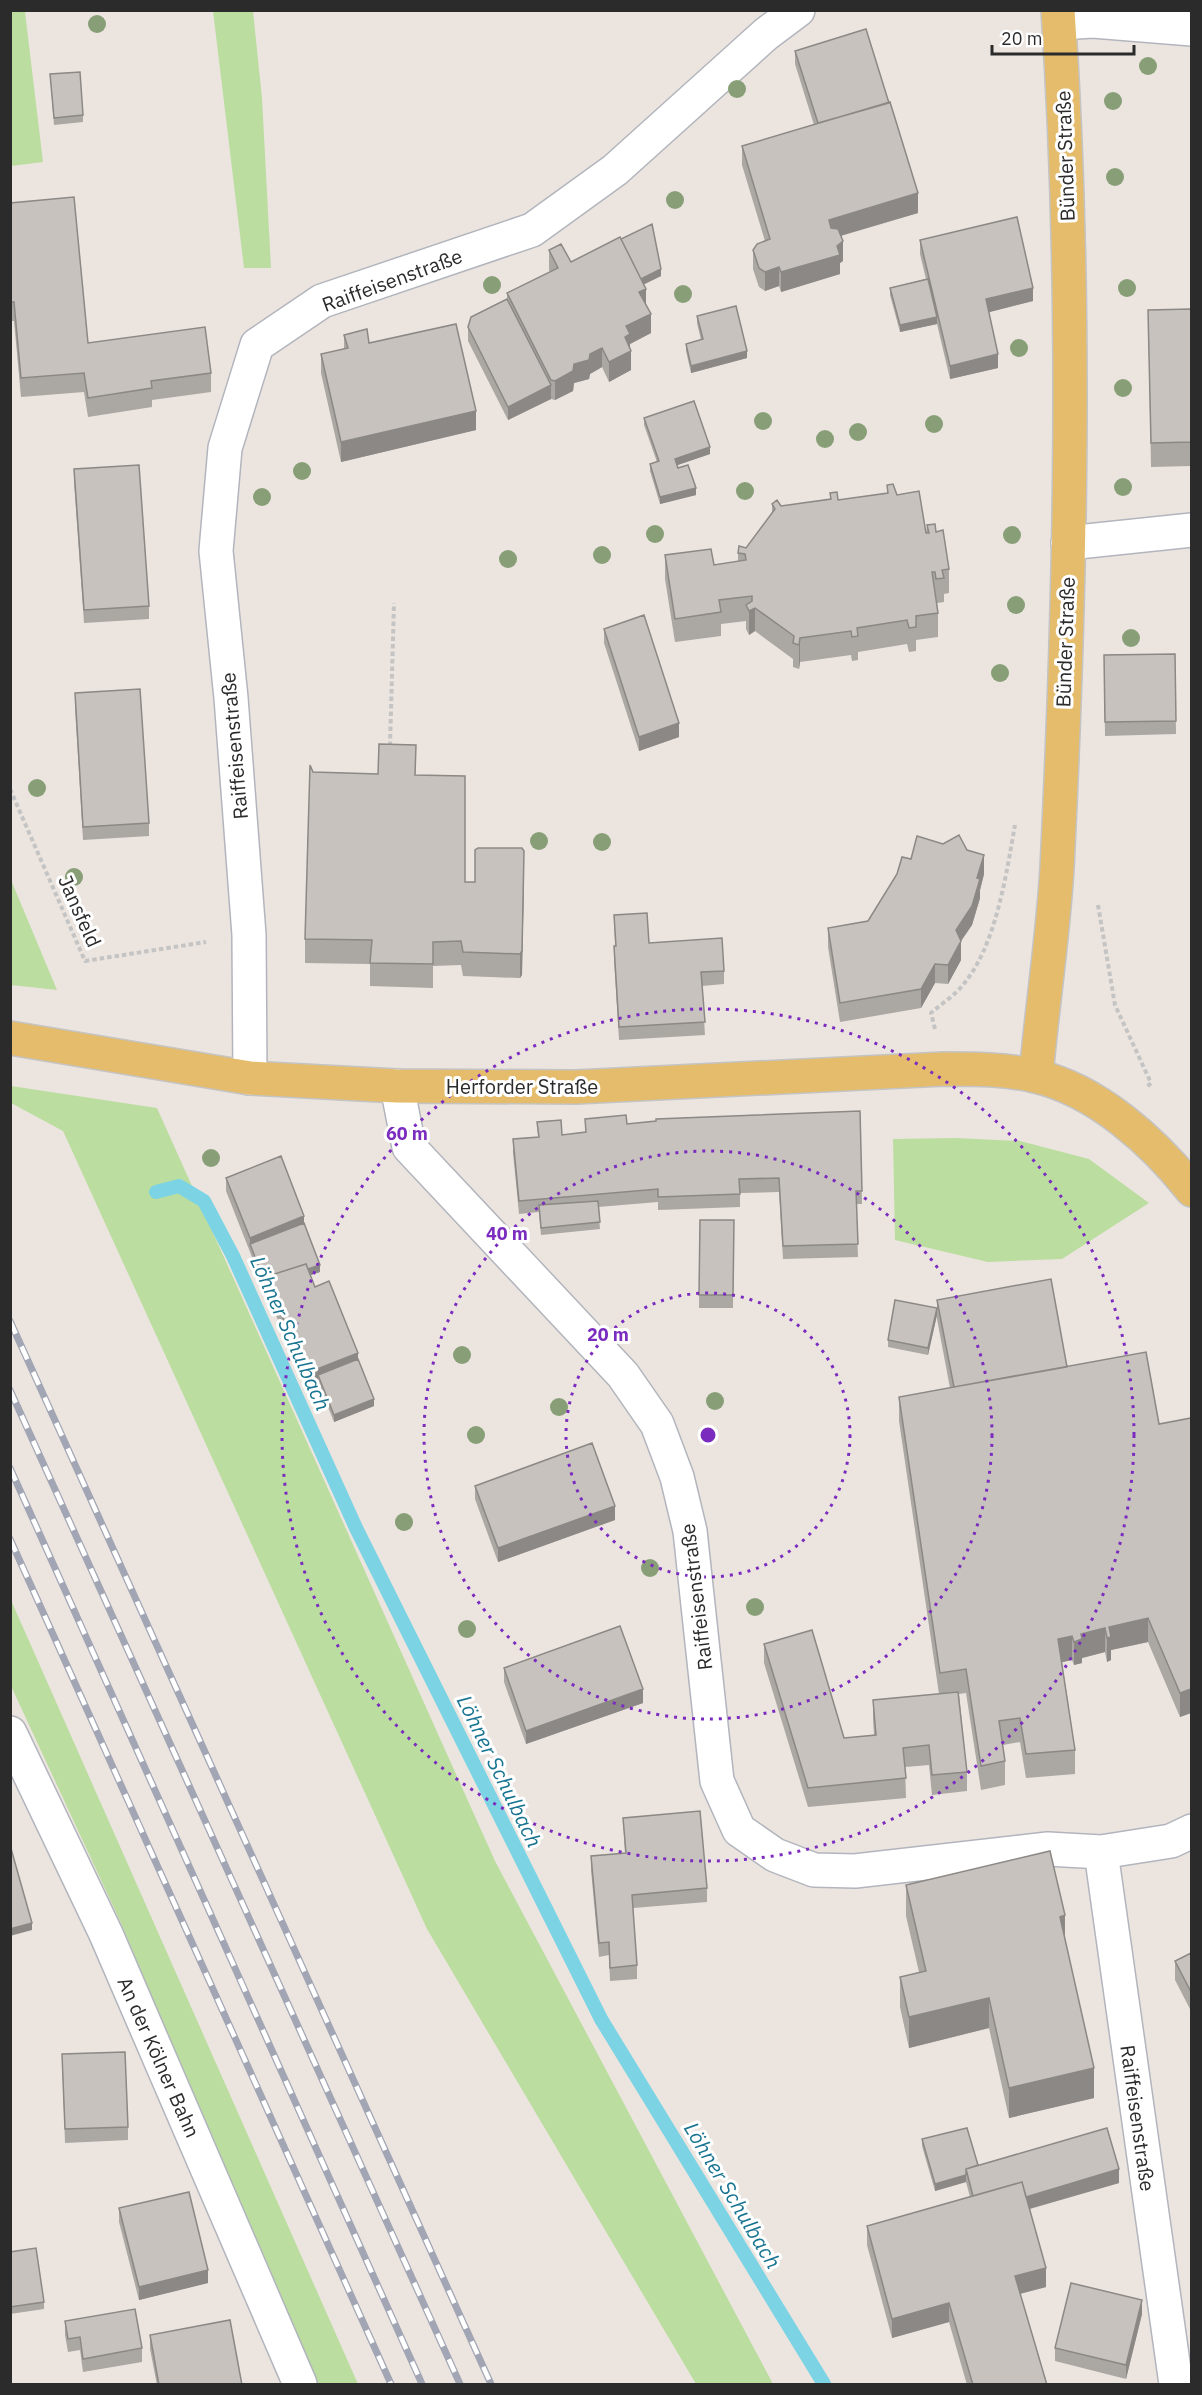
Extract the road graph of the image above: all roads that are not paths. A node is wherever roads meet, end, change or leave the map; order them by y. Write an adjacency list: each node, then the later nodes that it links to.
1 (798, 10): 8 (street, Raiffeisenstraße)
2 (1058, 17): 3 (street); 5 (main road, Bünder Straße)
3 (1191, 29)
4 (1191, 530): 5 (street)
5 (1068, 543): 7 (main road, Bünder Straße)
6 (10, 1038): 8 (main road, Herforder Straße)
7 (1036, 1076): 9 (main road, Herforder Straße); 10 (main road)
8 (250, 1078): 9 (main road, Herforder Straße)
9 (397, 1086): 13 (street, Raiffeisenstraße)
10 (1191, 1190)
11 (10, 1733): 14 (street, An der Kölner Bahn)
12 (1191, 1832): 13 (street, Raiffeisenstraße)
13 (1101, 1852): 15 (street, Raiffeisenstraße)
14 (300, 2385)
15 (1176, 2385)

